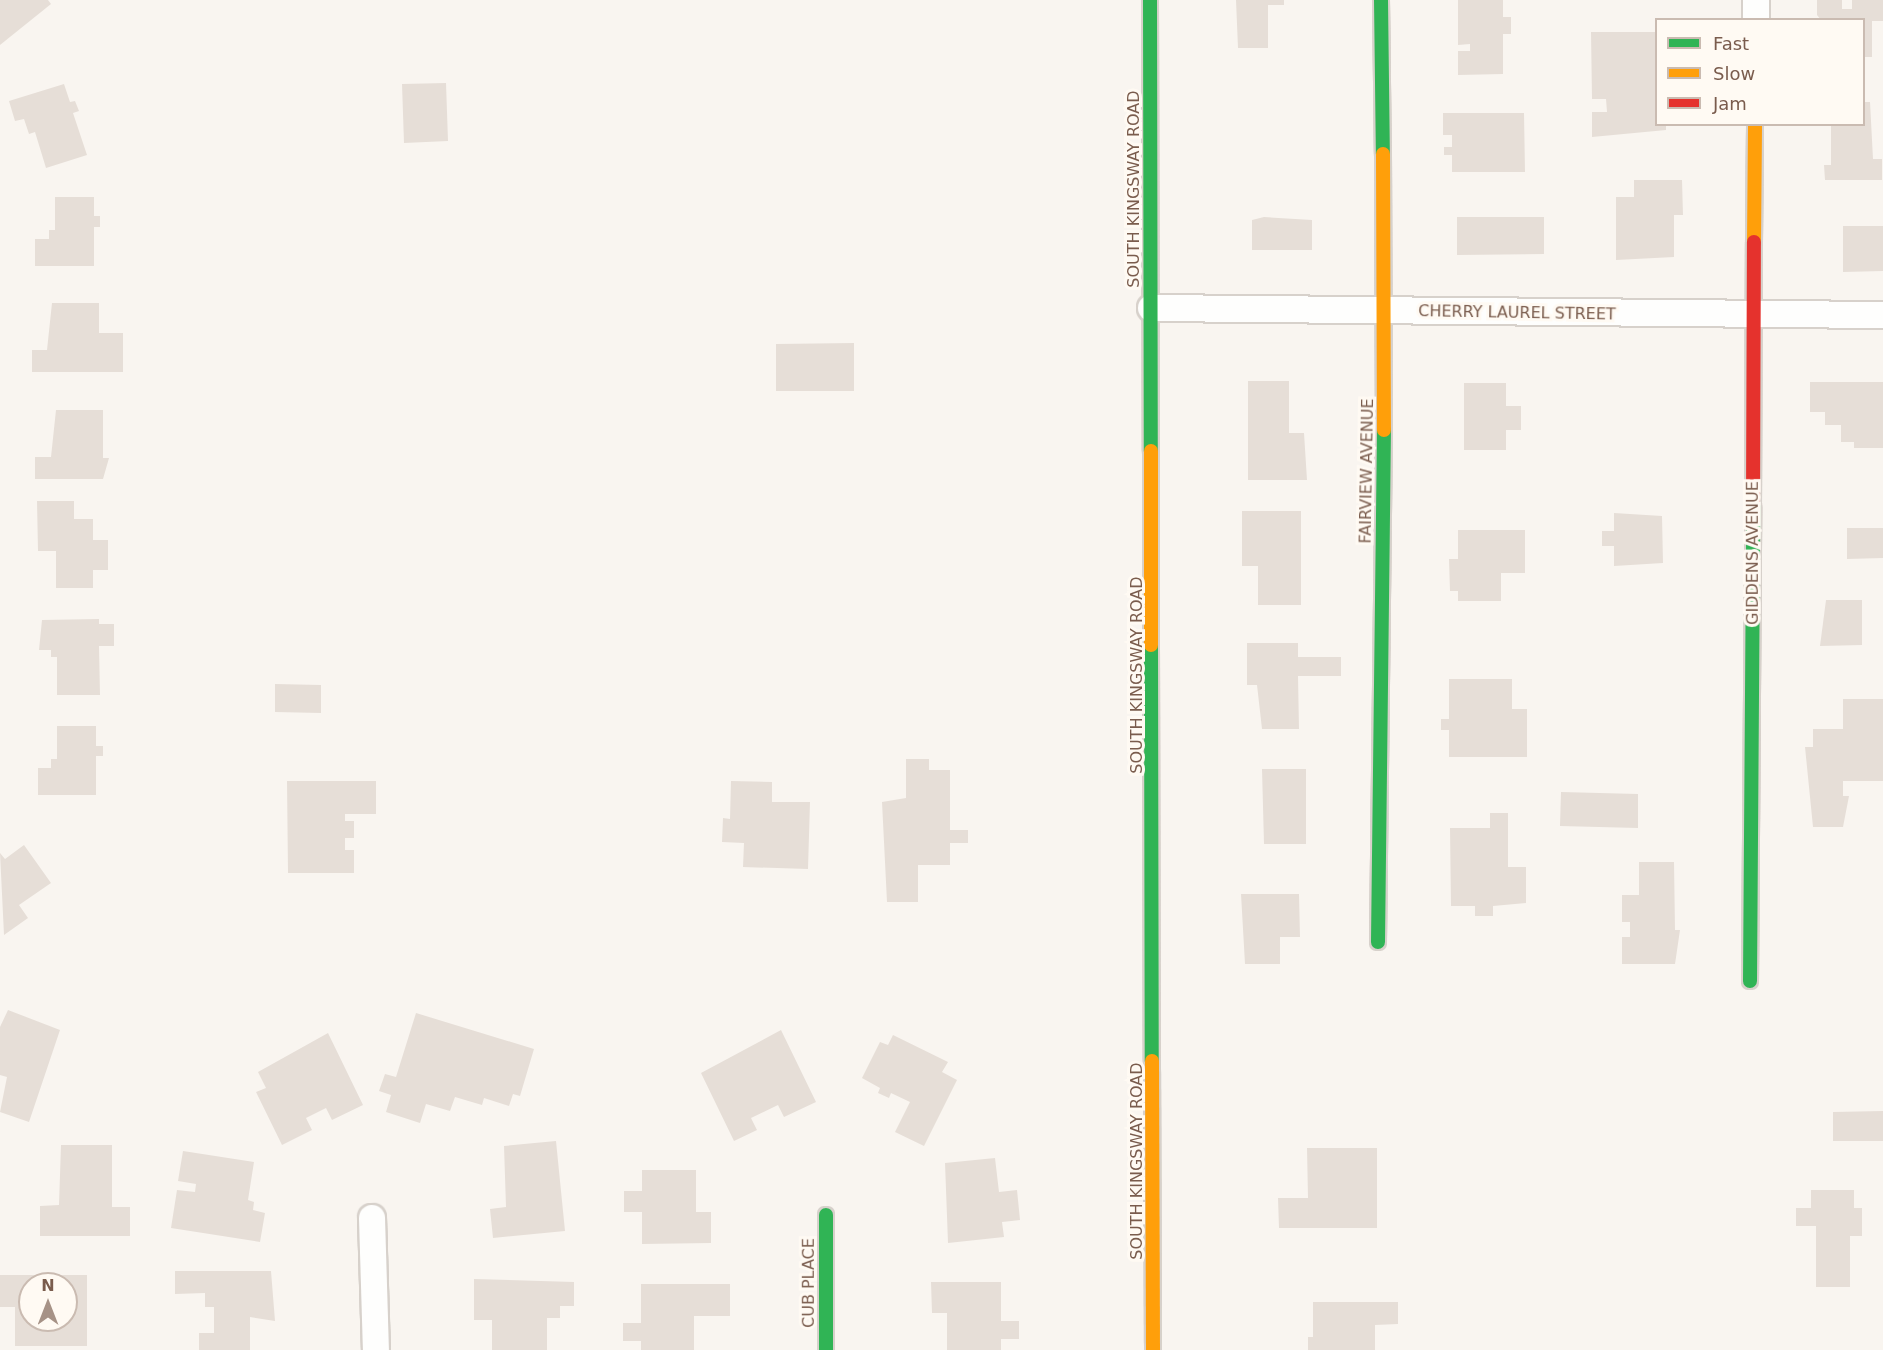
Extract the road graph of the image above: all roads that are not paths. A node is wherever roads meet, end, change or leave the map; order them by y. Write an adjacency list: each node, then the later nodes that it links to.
1 (1150, 0): 6 (street, SOUTH KINGSWAY ROAD)
2 (1381, 0): 7 (street, FAIRVIEW AVENUE)
3 (1756, 0): 4 (street)
4 (1756, 18)
5 (1755, 126): 8 (street, GIDDENS AVENUE)
6 (1152, 308): 7 (street, CHERRY LAUREL STREET); 16 (street, SOUTH KINGSWAY ROAD)
7 (1385, 312): 8 (street, CHERRY LAUREL STREET); 10 (street, FAIRVIEW AVENUE)
8 (1754, 315): 9 (street, CHERRY LAUREL STREET); 11 (street, GIDDENS AVENUE)
9 (1883, 315)
10 (1378, 942)
11 (1750, 981)
12 (825, 1215): 15 (street, CUB PLACE)
13 (372, 1218): 14 (street)
14 (376, 1350)
15 (826, 1350)
16 (1153, 1350)

